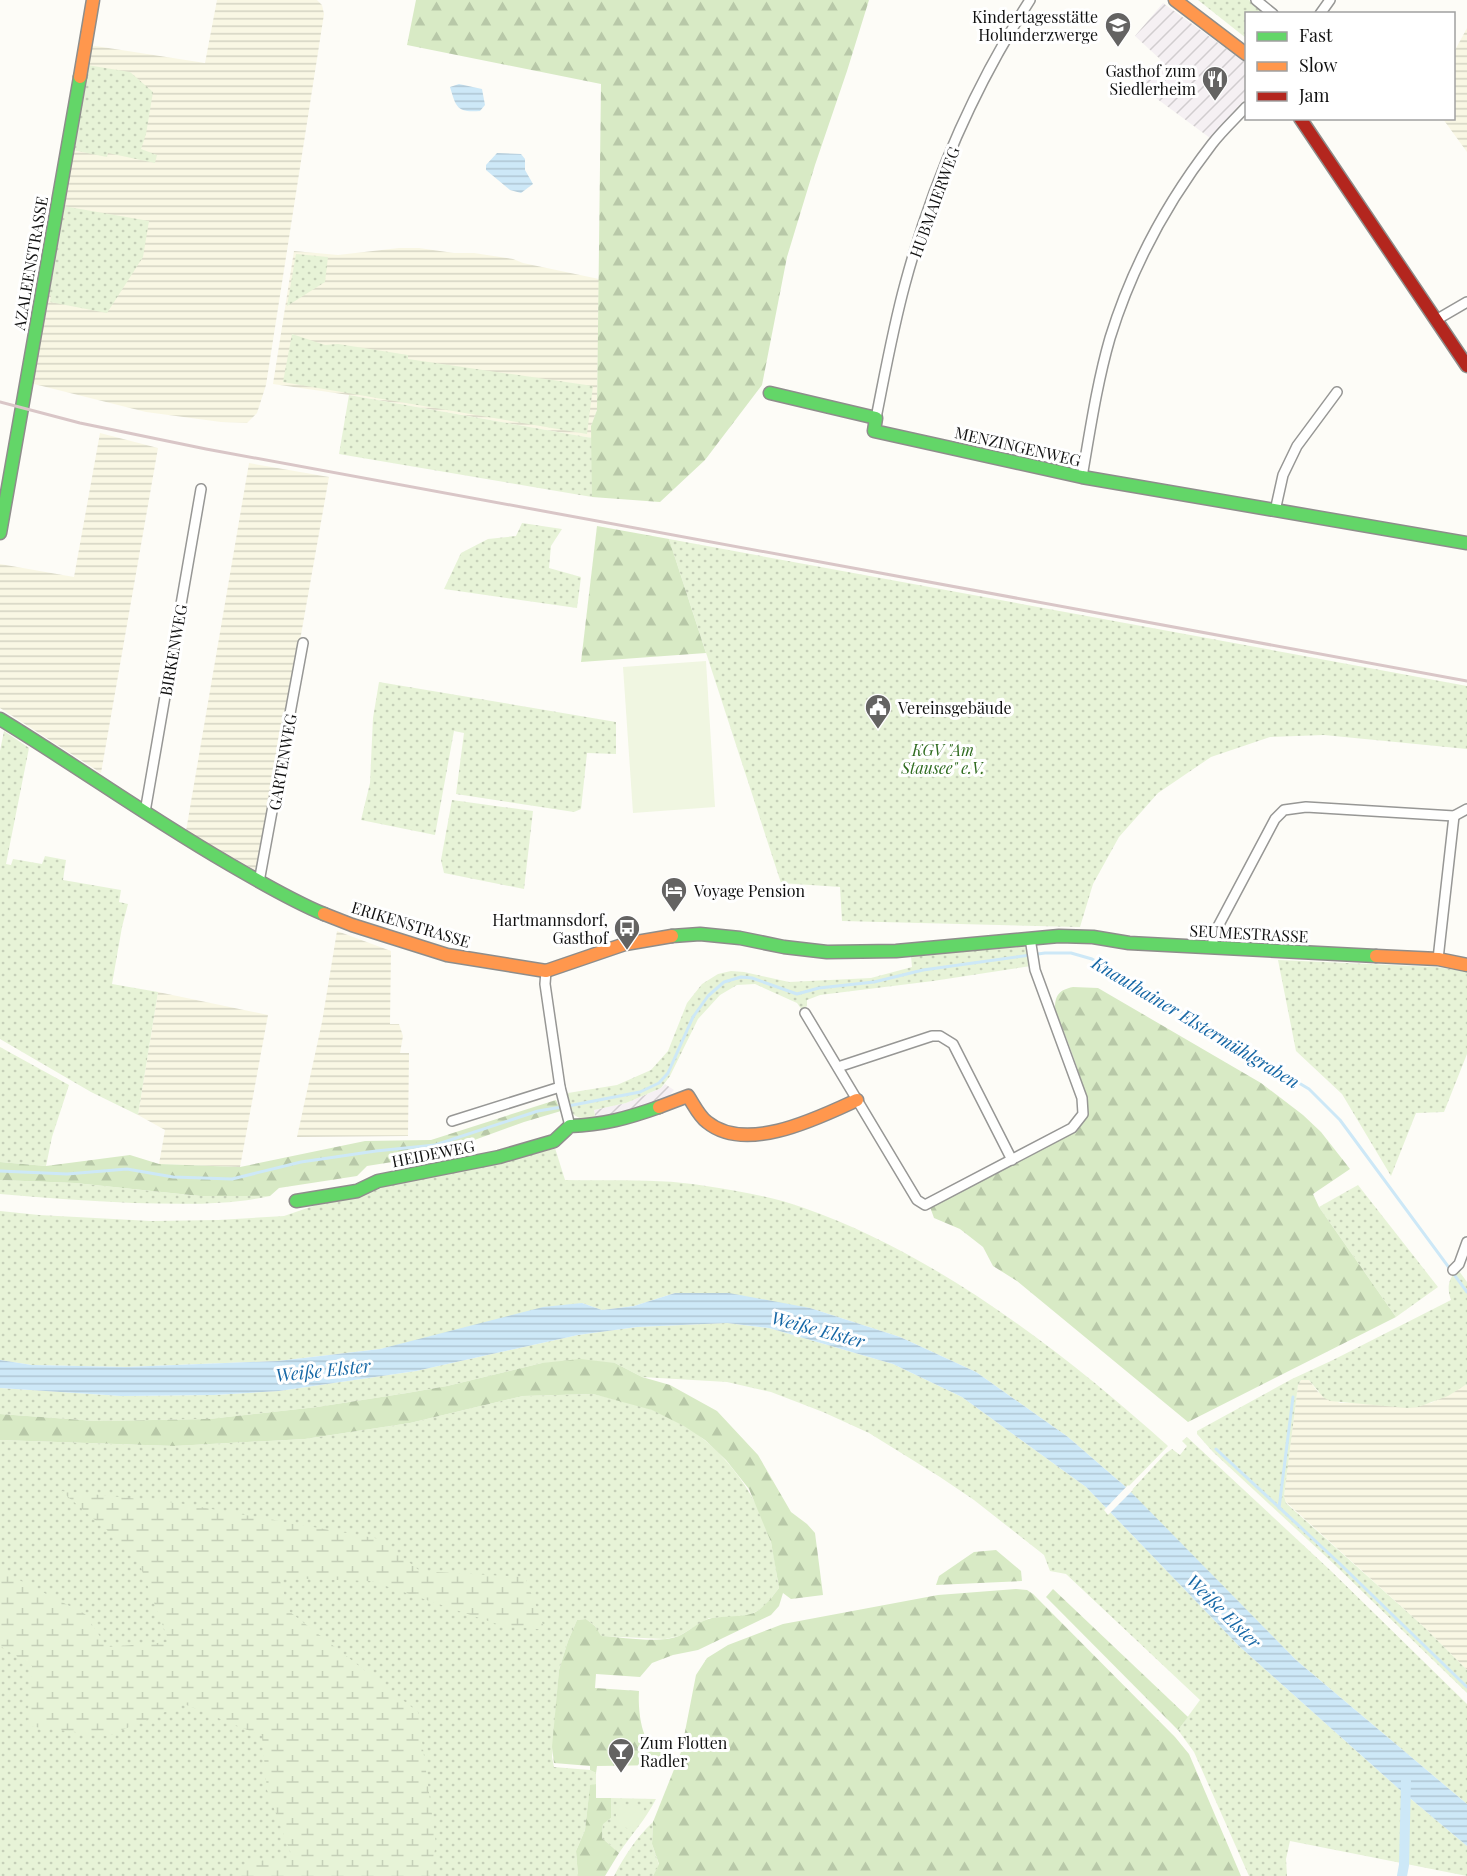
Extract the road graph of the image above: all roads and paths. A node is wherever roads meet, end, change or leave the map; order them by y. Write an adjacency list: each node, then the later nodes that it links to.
1 (93, 0): 18 (street, AZALEENSTRASSE)
2 (1030, 0): 14 (street, HUBMAIERWEG)
3 (1174, 0): 6 (street)
4 (1256, 0): 5 (street)
5 (1271, 12)
6 (1245, 53)
7 (1245, 108): 15 (street)
8 (1301, 120): 10 (street)
9 (1467, 302): 10 (street)
10 (1436, 320): 11 (street)
11 (1467, 366)
12 (1337, 392): 17 (street)
13 (770, 393): 14 (street)
14 (876, 418): 15 (street, MENZINGENWEG)
15 (1082, 477): 17 (street, MENZINGENWEG)
16 (201, 489): 23 (street, BIRKENWEG)
17 (1275, 511): 19 (street, MENZINGENWEG)
18 (0, 533)
19 (1467, 543)
20 (303, 643): 25 (street, GARTENWEG)
21 (0, 719): 23 (street, ERIKENSTRASSE)
22 (1467, 809): 24 (street)
23 (145, 812): 25 (street, ERIKENSTRASSE)
24 (1454, 816): 27 (street); 29 (street)
25 (259, 882): 31 (street, ERIKENSTRASSE)
26 (1030, 944): 27 (street, SEUMESTRASSE); 28 (street, SEUMESTRASSE); 38 (street)
27 (1212, 948): 29 (street, SEUMESTRASSE)
28 (896, 951): 31 (street, ERIKENSTRASSE)
29 (1438, 959): 30 (street, SEUMESTRASSE)
30 (1467, 965)
31 (546, 971): 34 (street)
32 (805, 1013): 33 (street)
33 (838, 1067): 35 (street); 38 (street)
34 (560, 1087): 36 (street, HEIDEWEG); 37 (street)
35 (857, 1100): 37 (street); 38 (street)
36 (452, 1121)
37 (570, 1126): 39 (street, HEIDEWEG)
38 (1012, 1160)
39 (296, 1201)
40 (1467, 1242): 41 (street)
41 (1453, 1270)

